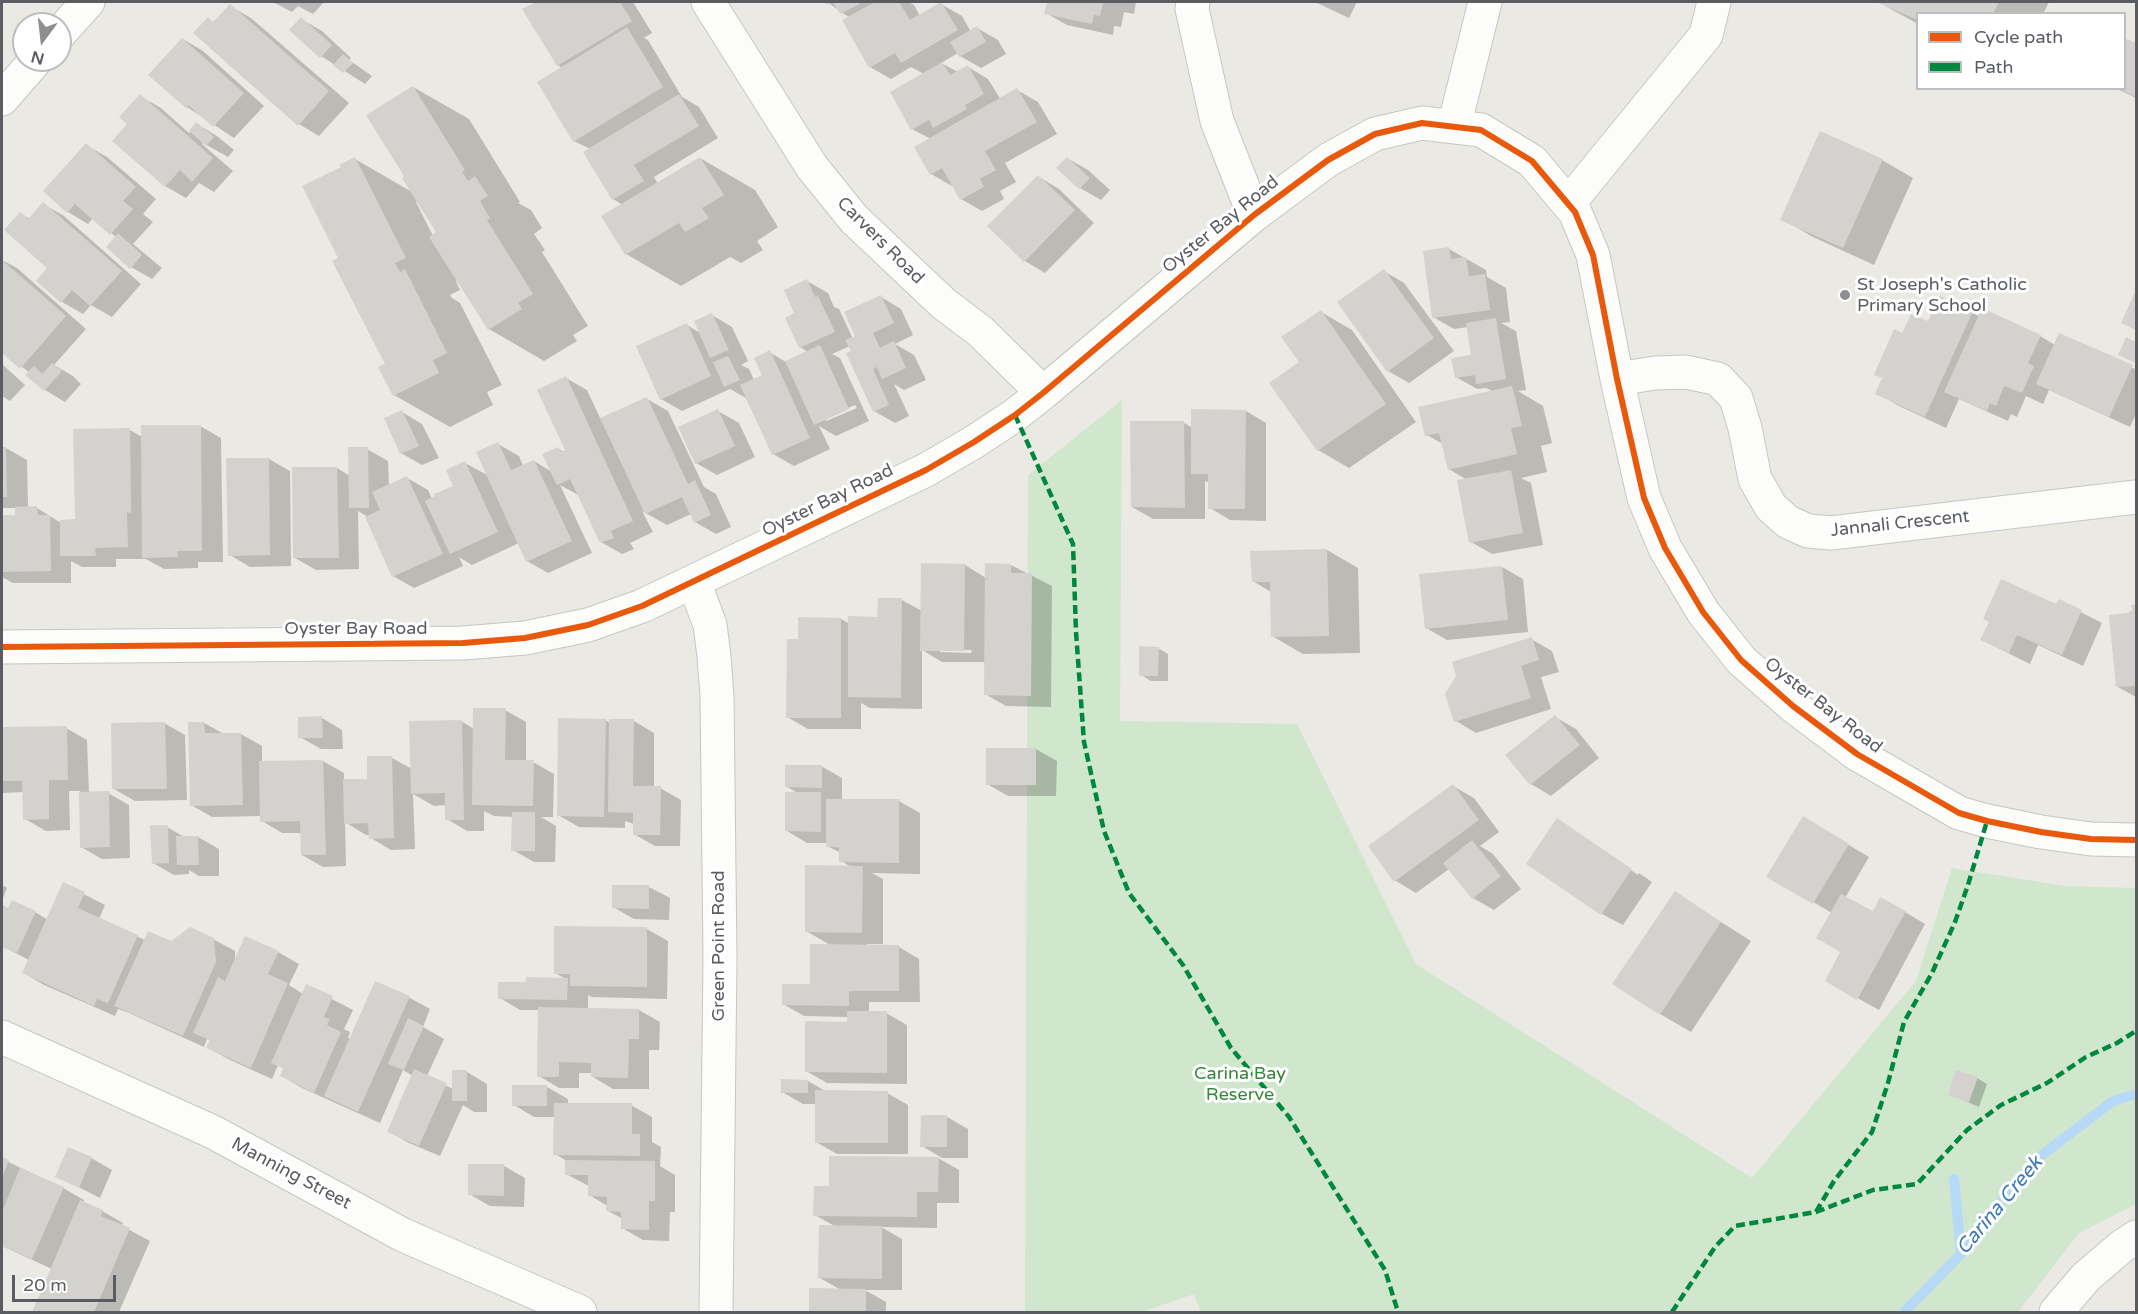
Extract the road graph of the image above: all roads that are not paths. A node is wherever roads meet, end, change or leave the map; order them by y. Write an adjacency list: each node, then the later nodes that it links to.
1 (708, 2): 13 (street, Carvers Road)
2 (1193, 2): 11 (street)
3 (1485, 2): 9 (street)
4 (1714, 2): 10 (street)
5 (83, 3): 6 (street)
6 (72, 17)
7 (26, 72): 8 (street)
8 (2, 99)
9 (1454, 127): 10 (street, Oyster Bay Road); 11 (street, Oyster Bay Road)
10 (1568, 204): 12 (street, Oyster Bay Road)
11 (1254, 215): 13 (street, Oyster Bay Road)
12 (1617, 379): 14 (street, Jannali Crescent); 17 (street, Oyster Bay Road)
13 (1043, 393): 15 (street, Oyster Bay Road)
14 (2136, 496)
15 (694, 582): 16 (street, Oyster Bay Road); 21 (street, Green Point Road)
16 (2, 647)
17 (2136, 840)
18 (2, 1037): 20 (street, Manning Street)
19 (2136, 1237): 22 (street)
20 (580, 1312)
21 (716, 1312)
22 (2056, 1312)

